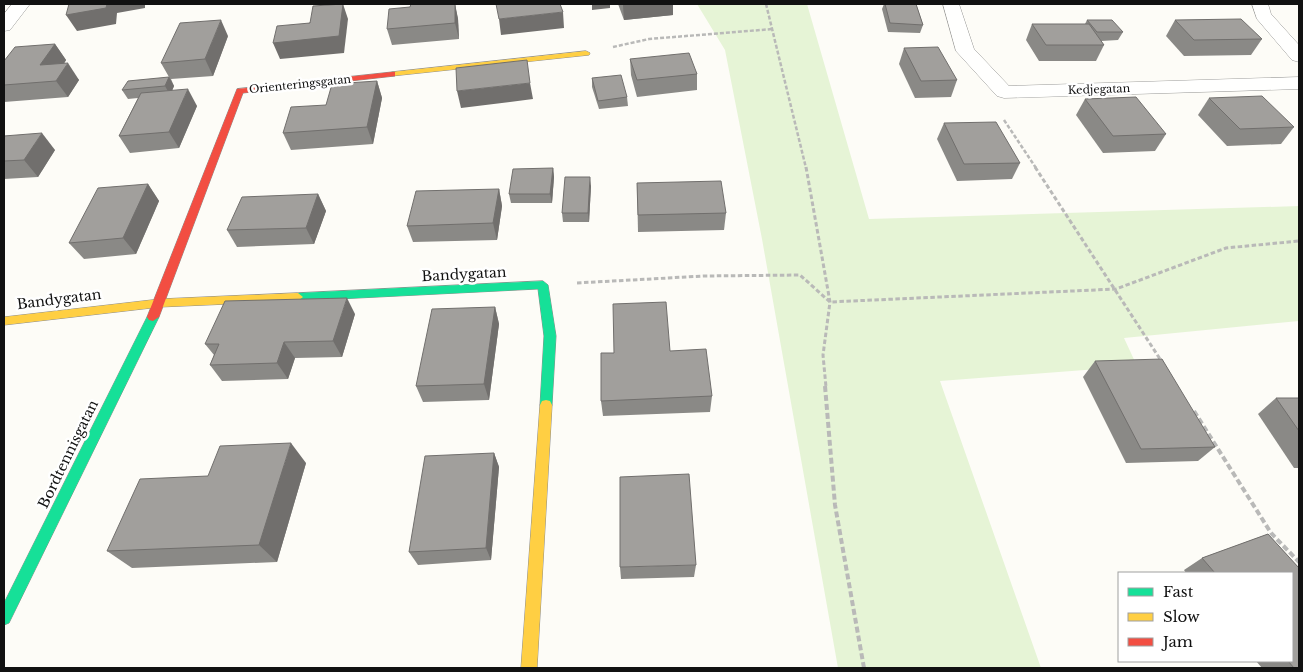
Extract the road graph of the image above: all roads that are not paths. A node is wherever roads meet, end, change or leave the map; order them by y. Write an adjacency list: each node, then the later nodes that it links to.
1 (21, 4): 4 (street)
2 (951, 4): 7 (street, Kedjegatan)
3 (1260, 4): 6 (street)
4 (4, 26)
5 (586, 53): 8 (street, Orienteringsgatan)
6 (1299, 56)
7 (1299, 83)
8 (160, 303): 9 (street, Bandygatan); 10 (street, Bordtennisgatan); 11 (street, Bandygatan)
9 (4, 321)
10 (4, 618)
11 (529, 668)

